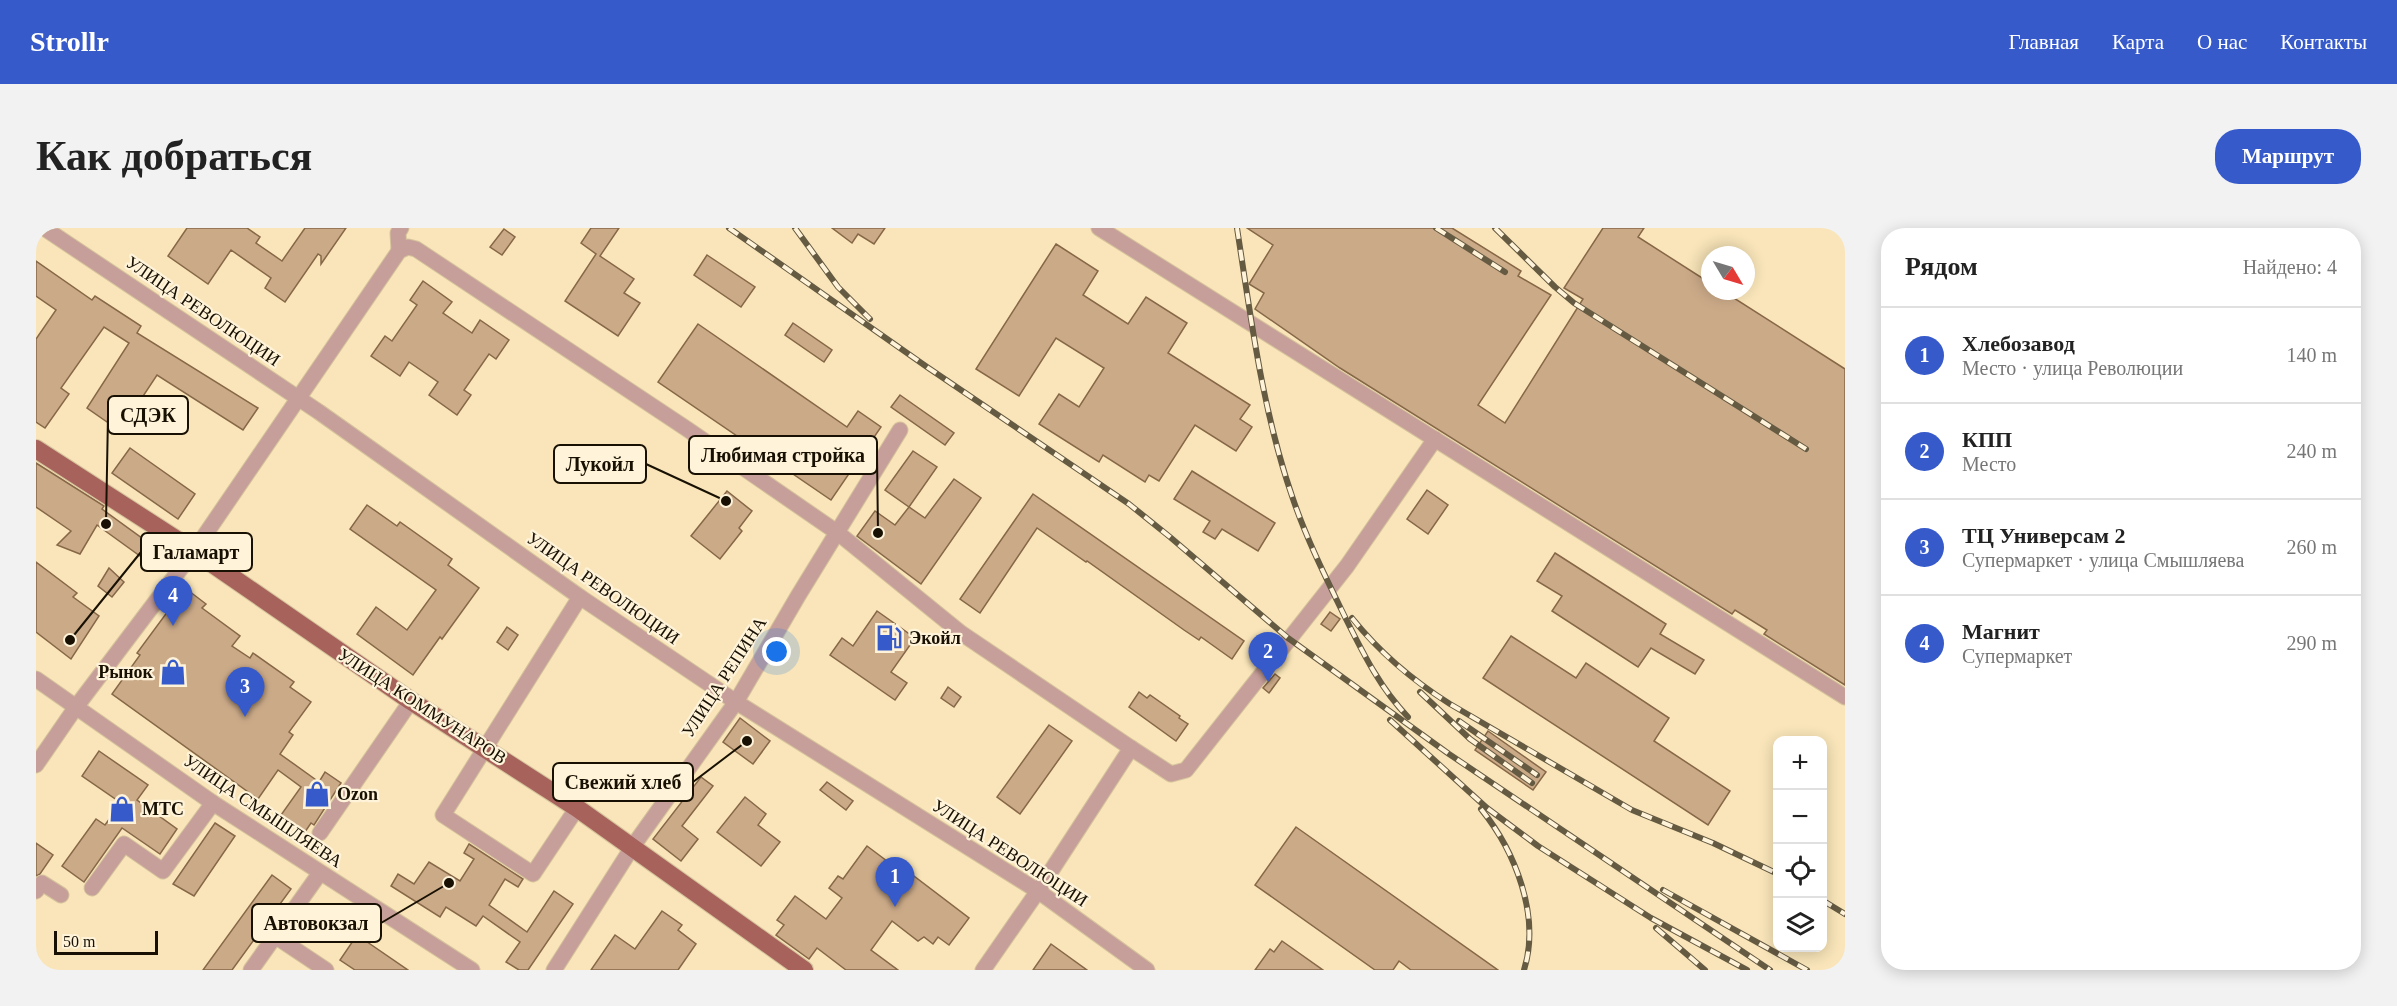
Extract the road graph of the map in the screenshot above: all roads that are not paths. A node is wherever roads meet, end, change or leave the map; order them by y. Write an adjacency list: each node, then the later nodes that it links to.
1 (44, 228): 5 (street, УЛИЦА РЕВОЛЮЦИИ)
2 (401, 228): 4 (street)
3 (1099, 228): 7 (street)
4 (399, 251): 5 (street); 9 (street)
5 (300, 400): 10 (street); 11 (street, УЛИЦА РЕВОЛЮЦИИ)
6 (900, 430): 9 (street, УЛИЦА РЕПИНА)
7 (1435, 439): 13 (street); 18 (street)
8 (36, 449): 10 (main road, УЛИЦА КОММУНАРОВ)
9 (838, 533): 15 (street, УЛИЦА РЕПИНА); 18 (street)
10 (194, 551): 14 (main road, УЛИЦА КОММУНАРОВ); 16 (street)
11 (580, 597): 15 (street, УЛИЦА РЕВОЛЮЦИИ); 17 (street)
12 (36, 679): 16 (street, УЛИЦА СМЫШЛЯЕВА)
13 (1845, 697)
14 (411, 702): 17 (main road, УЛИЦА КОММУНАРОВ); 22 (street)
15 (736, 702): 23 (street, УЛИЦА РЕПИНА); 27 (street, УЛИЦА РЕВОЛЮЦИИ)
16 (76, 707): 19 (street); 20 (street, УЛИЦА СМЫШЛЯЕВА)
17 (486, 748): 21 (main road, УЛИЦА КОММУНАРОВ); 21 (street)
18 (1131, 748): 27 (street)
19 (36, 765)
20 (213, 803): 24 (street, УЛИЦА СМЫШЛЯЕВА); 25 (street)
21 (578, 808): 23 (main road, УЛИЦА КОММУНАРОВ)
22 (320, 833)
23 (633, 846): 33 (street, УЛИЦА РЕПИНА); 34 (main road, УЛИЦА КОММУНАРОВ)
24 (320, 873): 29 (street); 32 (street, УЛИЦА СМЫШЛЯЕВА)
25 (92, 888)
26 (36, 891): 28 (street)
27 (1038, 891): 35 (street); 36 (street, УЛИЦА РЕВОЛЮЦИИ)
28 (61, 895)
29 (275, 936): 30 (street); 31 (street)
30 (251, 970)
31 (326, 970)
32 (472, 970)
33 (554, 970)
34 (804, 970)
35 (984, 970)
36 (1147, 970)

